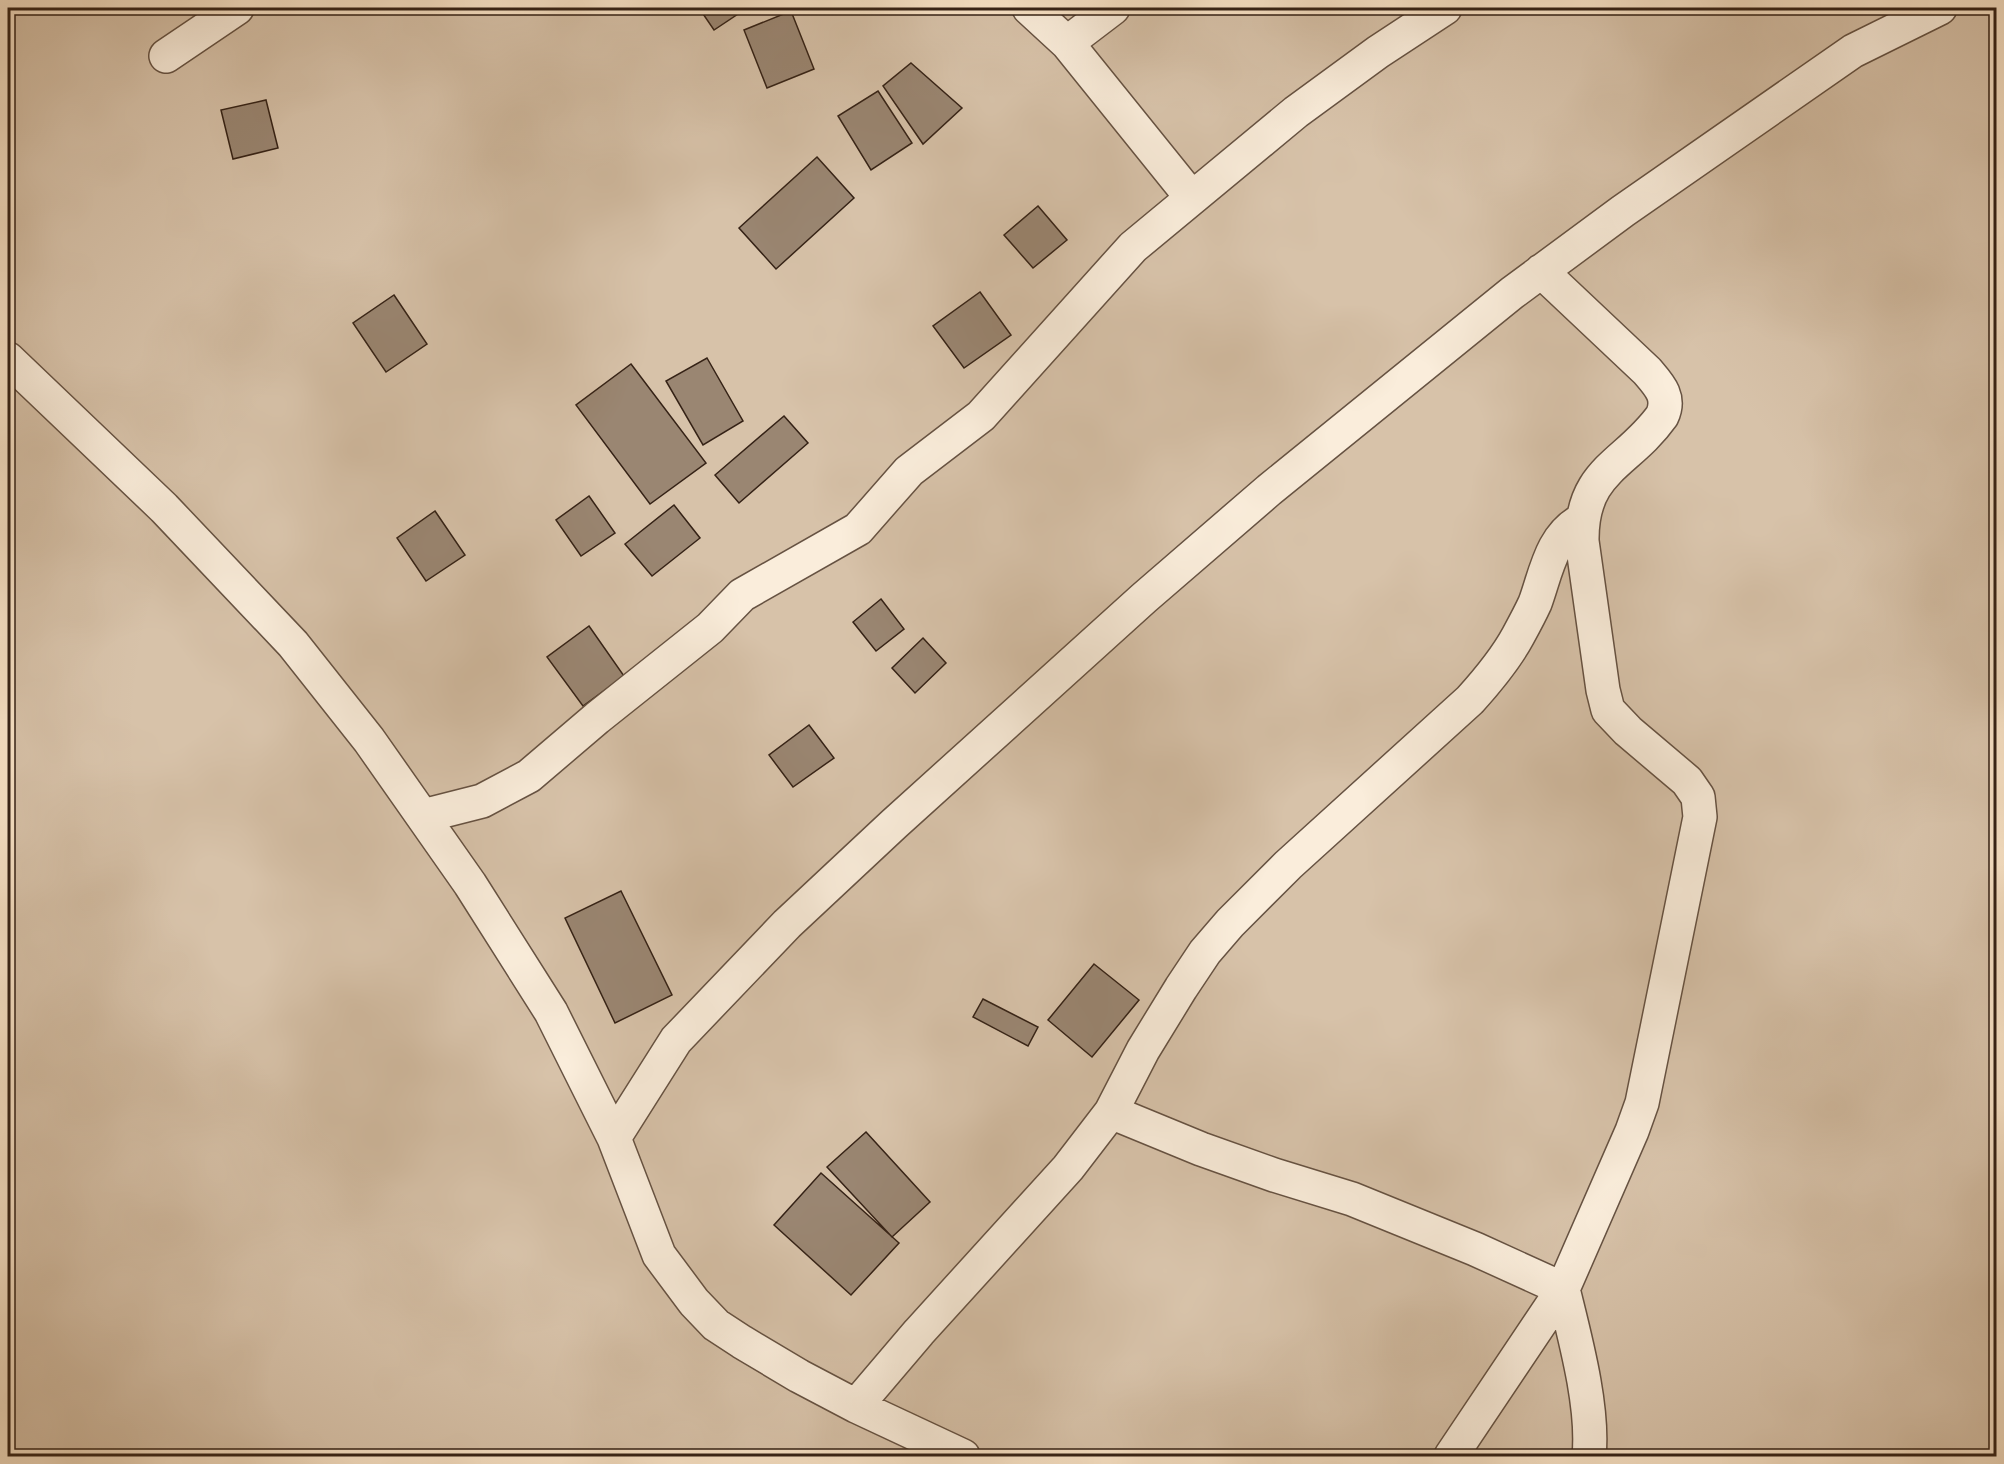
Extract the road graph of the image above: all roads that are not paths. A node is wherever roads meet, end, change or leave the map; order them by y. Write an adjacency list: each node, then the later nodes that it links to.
1 (237, 8): 7 (street)
2 (1029, 8): 6 (street)
3 (1113, 8): 6 (street)
4 (1445, 8): 8 (street)
5 (1940, 8): 9 (street)
6 (1067, 43): 8 (street)
7 (166, 56)
8 (1192, 198): 12 (street)
9 (1541, 271): 11 (street); 14 (street)
10 (8, 359): 12 (street)
11 (1582, 520): 13 (street); 15 (street)
12 (423, 816): 14 (street)
13 (1111, 1112): 15 (street); 16 (street)
14 (614, 1138): 16 (street)
15 (1563, 1289): 17 (street); 19 (street)
16 (856, 1406): 18 (street)
17 (1594, 1453)
18 (963, 1456)
19 (1451, 1456)

